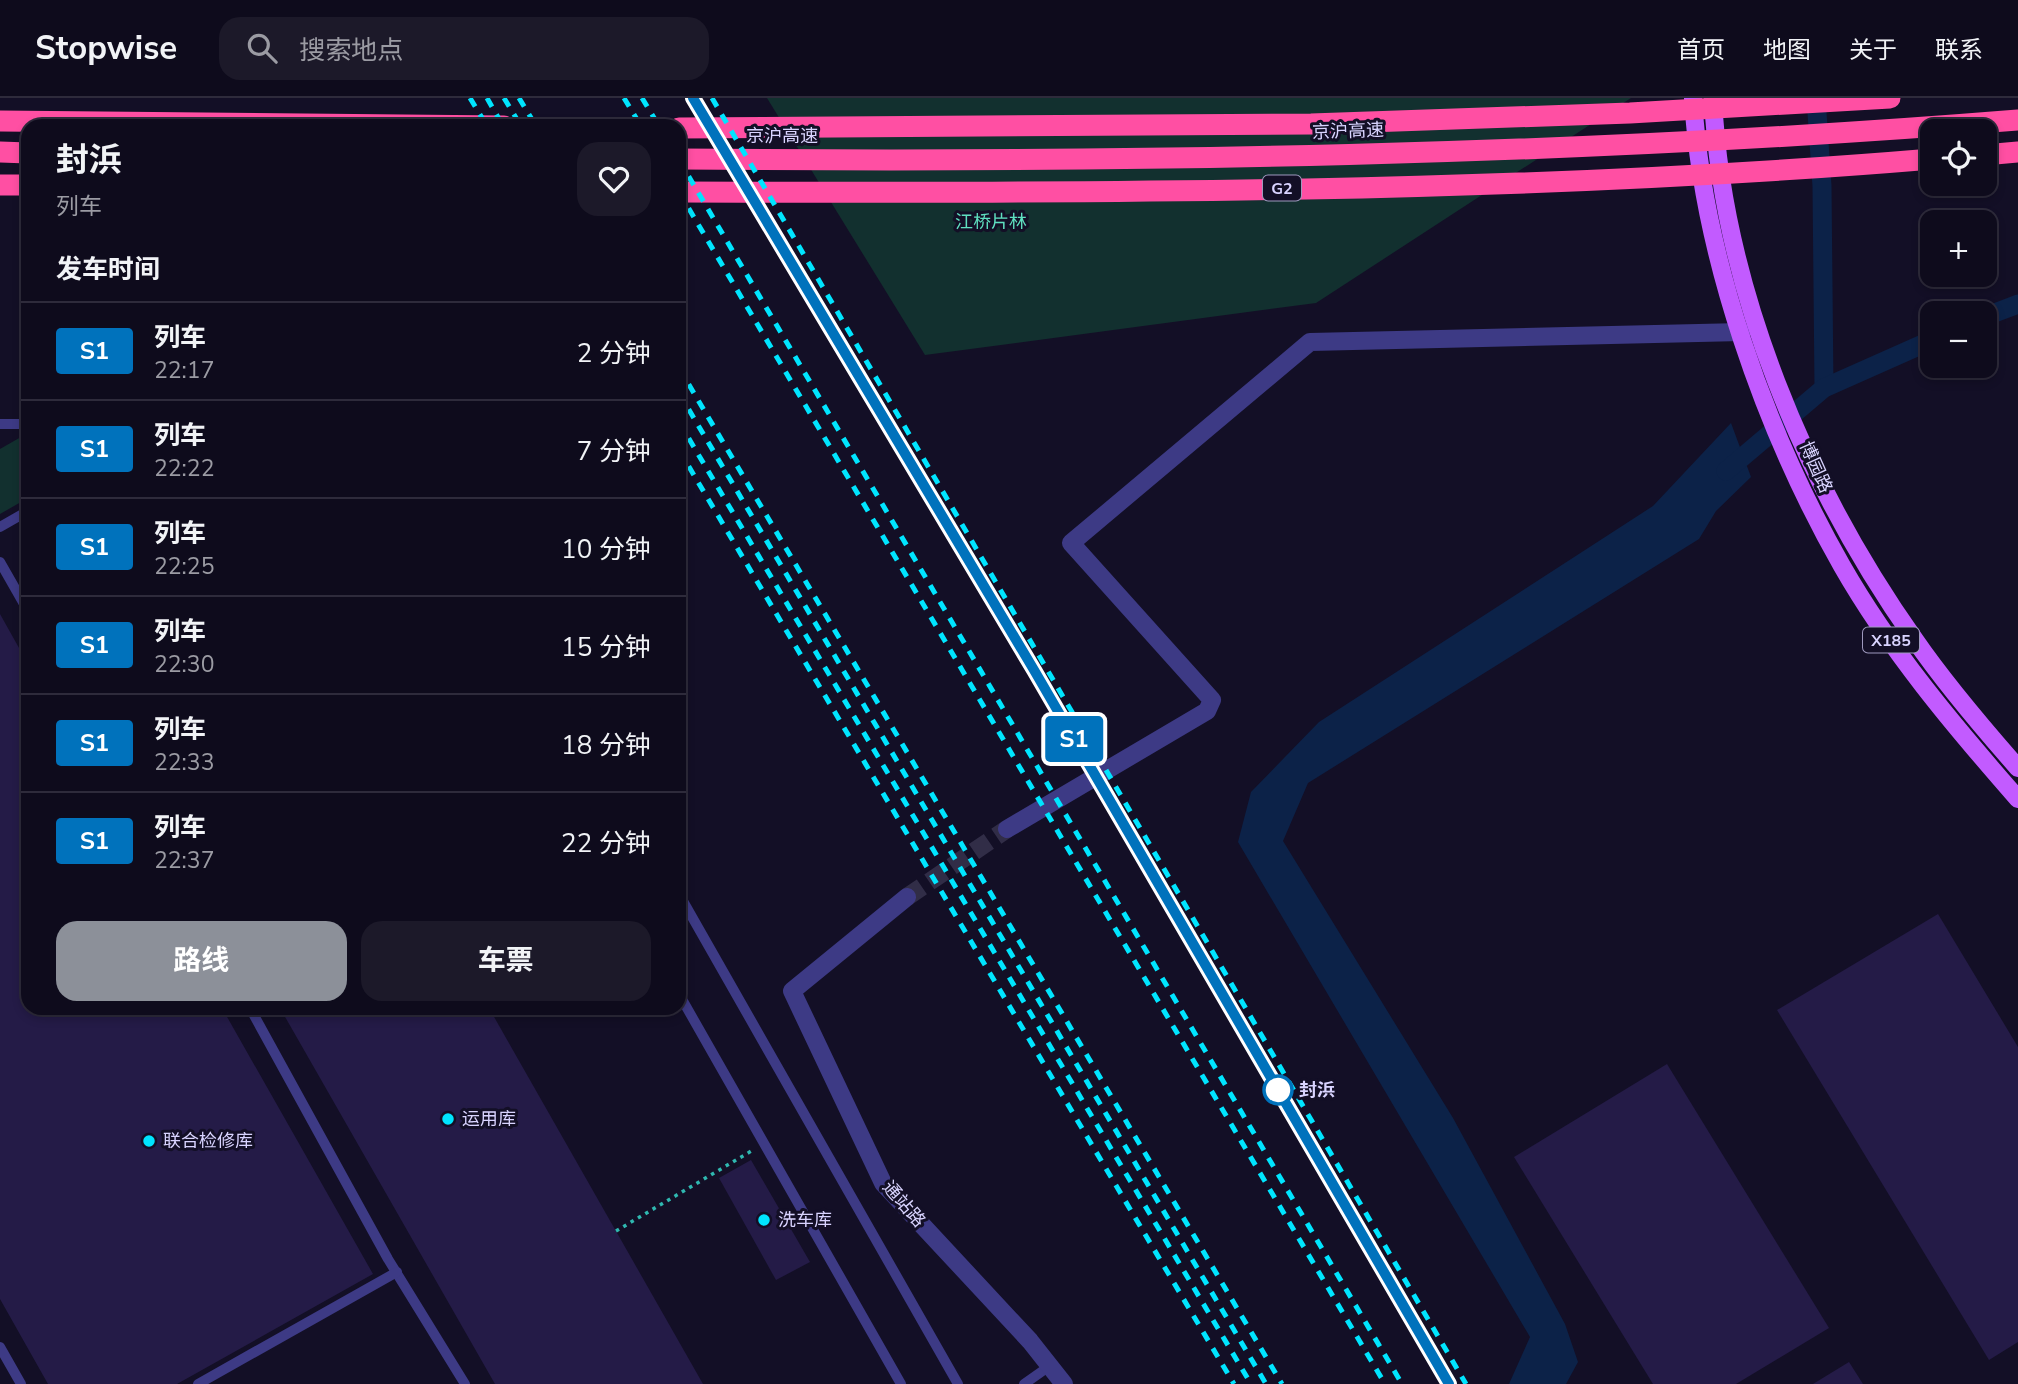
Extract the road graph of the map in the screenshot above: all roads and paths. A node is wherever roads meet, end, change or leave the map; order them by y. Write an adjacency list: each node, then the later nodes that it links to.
1 (1693, 98): 18 (main road, 博园路 / X185)
2 (1713, 98): 25 (main road, 博园路 / X185)
3 (1890, 98): 4 (highway, 京沪高速)
4 (1879, 99): 8 (highway, 京沪高速)
5 (2018, 120): 13 (highway, 京沪高速 / G2)
6 (0, 121): 7 (highway)
7 (21, 121)
8 (686, 128)
9 (0, 152): 11 (highway)
10 (2018, 152): 12 (highway)
11 (21, 153)
12 (1997, 154)
13 (686, 159)
14 (1920, 160): 17 (highway, G2)
15 (0, 185): 16 (highway)
16 (21, 185)
17 (686, 192)
18 (1742, 331): 26 (main road, 博园路 / X185); 27 (street)
19 (0, 424): 20 (lane)
20 (21, 424)
21 (21, 515): 22 (lane)
22 (0, 527)
23 (0, 562): 24 (lane)
24 (21, 599)
25 (2018, 768)
26 (2018, 799)
27 (1007, 829)
28 (906, 897): 36 (street, 通站路)
29 (686, 906): 41 (lane)
30 (686, 1006): 32 (lane)
31 (254, 1015): 34 (lane)
32 (764, 1143): 33 (path); 40 (lane)
33 (616, 1231)
34 (397, 1272): 38 (lane); 39 (lane)
35 (0, 1348): 37 (lane)
36 (1051, 1366): 42 (lane); 43 (street, 通站路)
37 (21, 1384)
38 (198, 1384)
39 (465, 1384)
40 (901, 1384)
41 (958, 1384)
42 (1024, 1384)
43 (1065, 1384)

